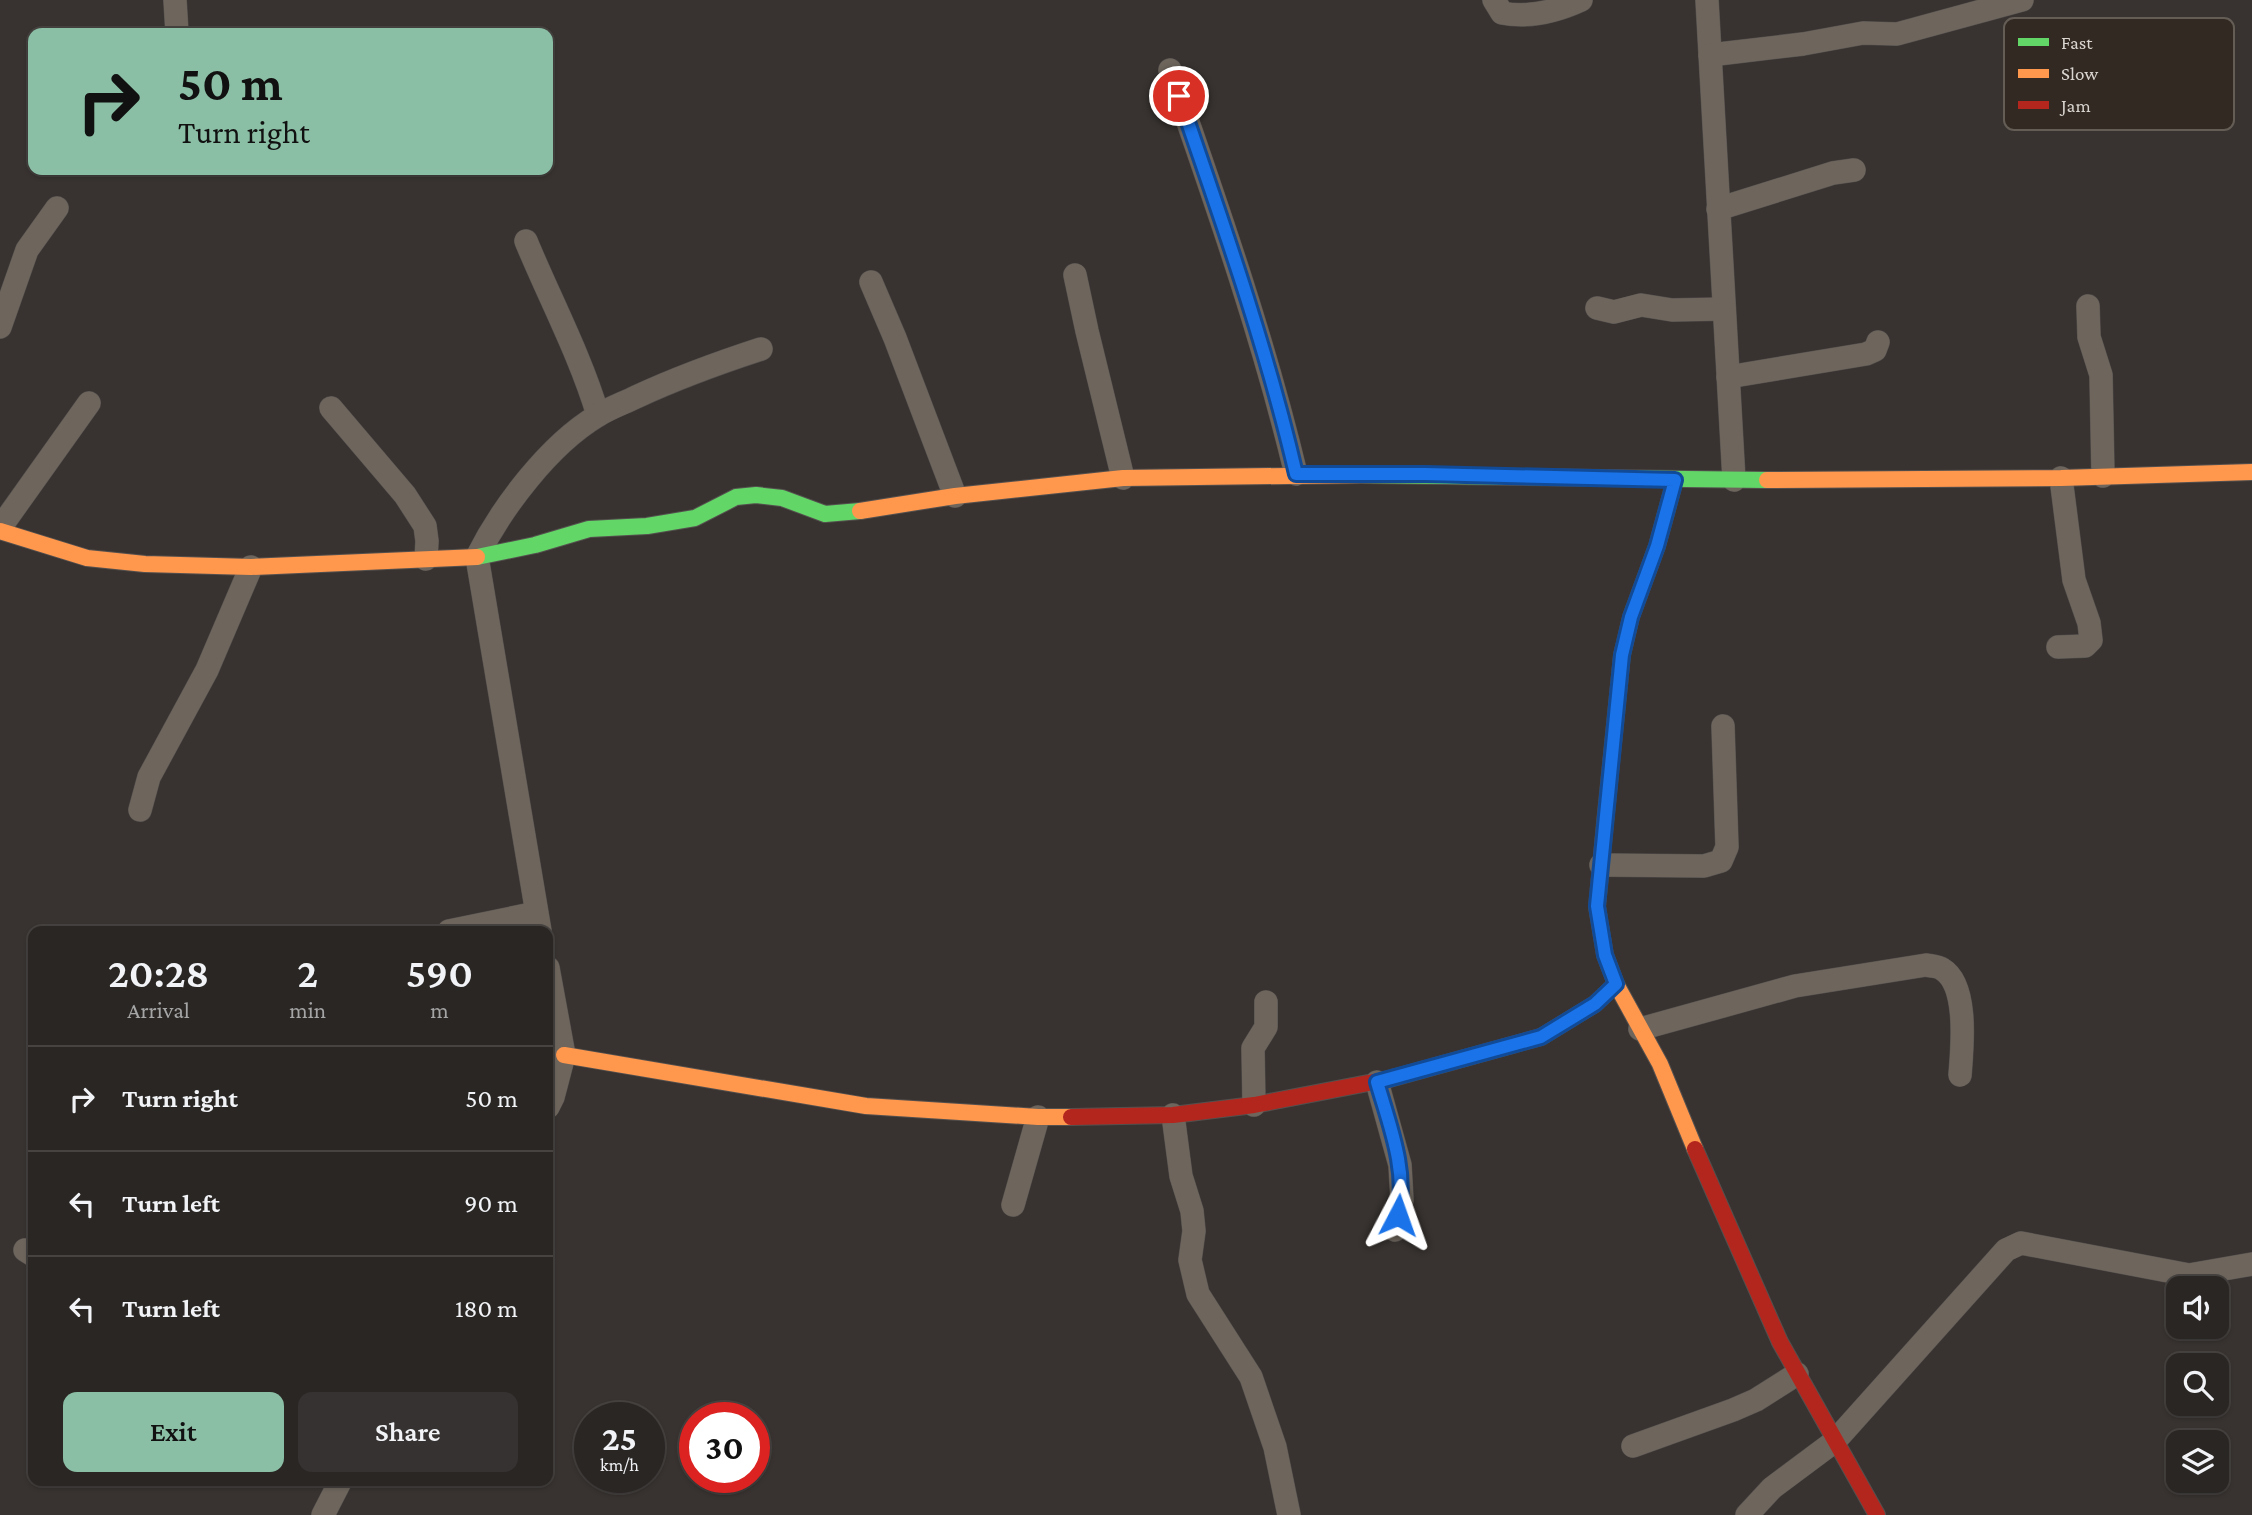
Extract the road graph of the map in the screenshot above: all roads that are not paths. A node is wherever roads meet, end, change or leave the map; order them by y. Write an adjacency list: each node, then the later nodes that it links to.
1 (175, 0): 6 (street)
2 (1494, 0): 3 (street)
3 (1581, 0)
4 (1707, 0): 7 (street)
5 (2022, 0): 7 (street)
6 (177, 28)
7 (1710, 55): 11 (street)
8 (1170, 70): 26 (street)
9 (1854, 170): 11 (street)
10 (57, 208): 18 (street)
11 (1718, 209): 17 (street)
12 (526, 241): 24 (street)
13 (1075, 275): 28 (street)
14 (871, 282): 32 (street)
15 (2088, 306): 27 (street)
16 (1598, 308): 17 (street)
17 (1724, 309): 21 (street)
18 (0, 327)
19 (1878, 342): 21 (street)
20 (761, 349): 24 (street)
21 (1728, 377): 31 (street)
22 (89, 403): 33 (street)
23 (331, 408): 35 (street)
24 (598, 415): 34 (street)
25 (2252, 472): 27 (street)
26 (1296, 474): 28 (street); 30 (street)
27 (2103, 476): 29 (street)
28 (1123, 478): 32 (street)
29 (2061, 478): 31 (street); 37 (street)
30 (1675, 480): 31 (street); 40 (street)
31 (1734, 480)
32 (955, 496): 34 (street)
33 (0, 529): 36 (street)
34 (477, 557): 35 (street); 41 (street)
35 (426, 559): 36 (street)
36 (251, 566): 39 (street)
37 (2058, 647)
38 (1723, 726): 40 (street)
39 (140, 810)
40 (1601, 865): 43 (street)
41 (538, 922): 42 (street)
42 (498, 926)
43 (1616, 984): 46 (street); 49 (street)
44 (553, 995): 47 (street)
45 (1266, 1002): 51 (street)
46 (1640, 1028): 48 (street); 57 (street)
47 (564, 1055): 50 (street); 53 (street)
48 (1960, 1075)
49 (1377, 1082): 51 (street); 55 (street)
50 (553, 1097)
51 (1254, 1105): 52 (street)
52 (1173, 1115): 53 (street); 62 (street)
53 (1038, 1117): 54 (street)
54 (1013, 1205)
55 (1395, 1230)
56 (2252, 1264): 58 (street)
57 (1797, 1374): 58 (street); 59 (street)
58 (1835, 1441): 63 (street); 64 (street)
59 (1633, 1446)
60 (338, 1486): 61 (street)
61 (323, 1515)
62 (1289, 1515)
63 (1746, 1515)
64 (1877, 1515)

